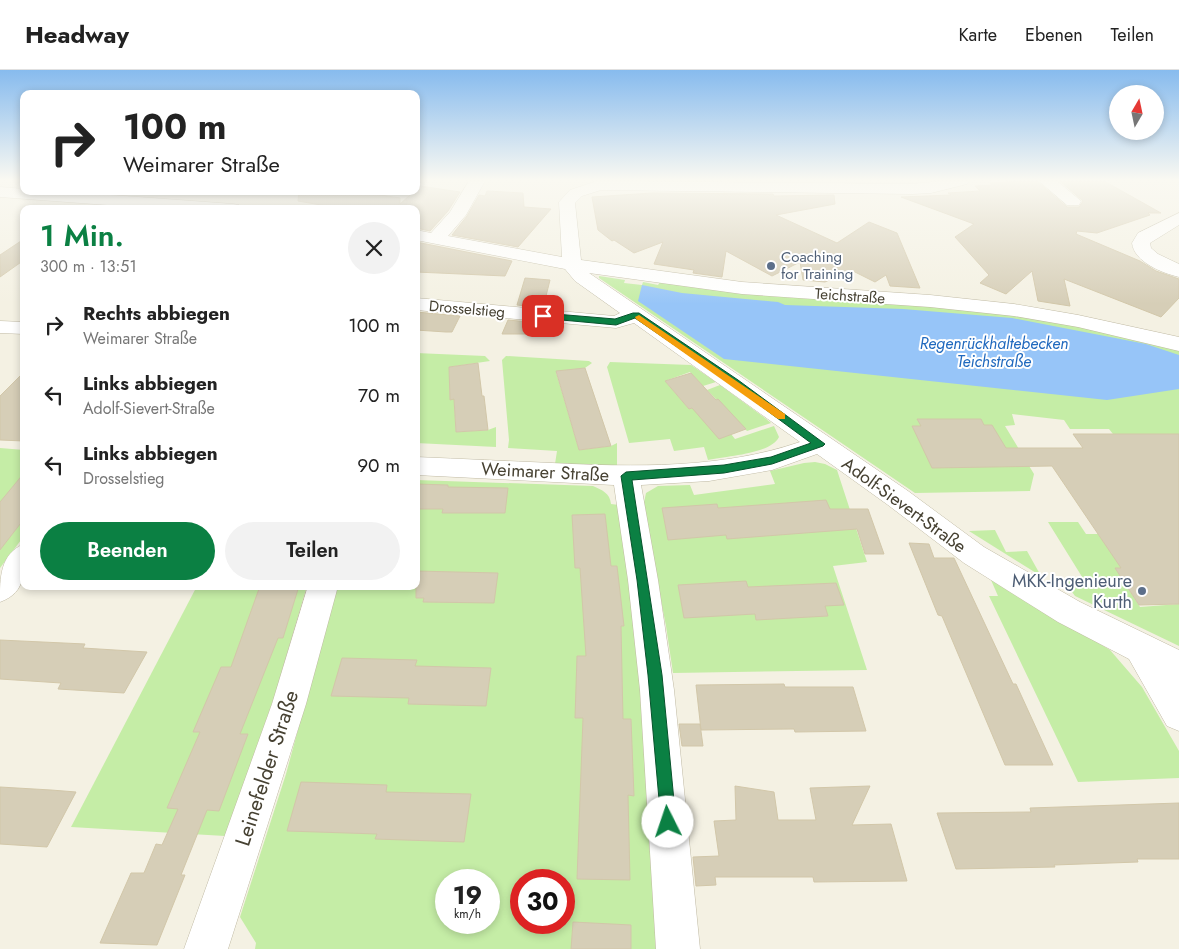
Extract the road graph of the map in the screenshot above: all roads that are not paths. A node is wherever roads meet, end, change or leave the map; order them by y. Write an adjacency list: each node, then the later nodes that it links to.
1 (447, 222): 4 (street)
2 (569, 222): 5 (street)
3 (1172, 222): 6 (street)
4 (426, 237): 5 (street, Teichstraße)
5 (572, 265): 8 (street, Adolf-Sievert-Straße); 11 (street, Teichstraße)
6 (1179, 271)
7 (420, 304): 8 (street, Drosselstieg)
8 (636, 315): 12 (street, Adolf-Sievert-Straße)
9 (0, 327): 10 (street)
10 (20, 328)
11 (1174, 338)
12 (820, 444): 14 (street, Weimarer Straße); 18 (street, Adolf-Sievert-Straße)
13 (420, 466): 14 (street, Weimarer Straße)
14 (626, 476): 22 (street)
15 (20, 562): 16 (street)
16 (0, 589)
17 (322, 590): 21 (street, Leinefelder Straße)
18 (1140, 649): 19 (street, Adolf-Sievert-Straße); 20 (street)
19 (1179, 666)
20 (1179, 714)
21 (206, 949)
22 (678, 949)

